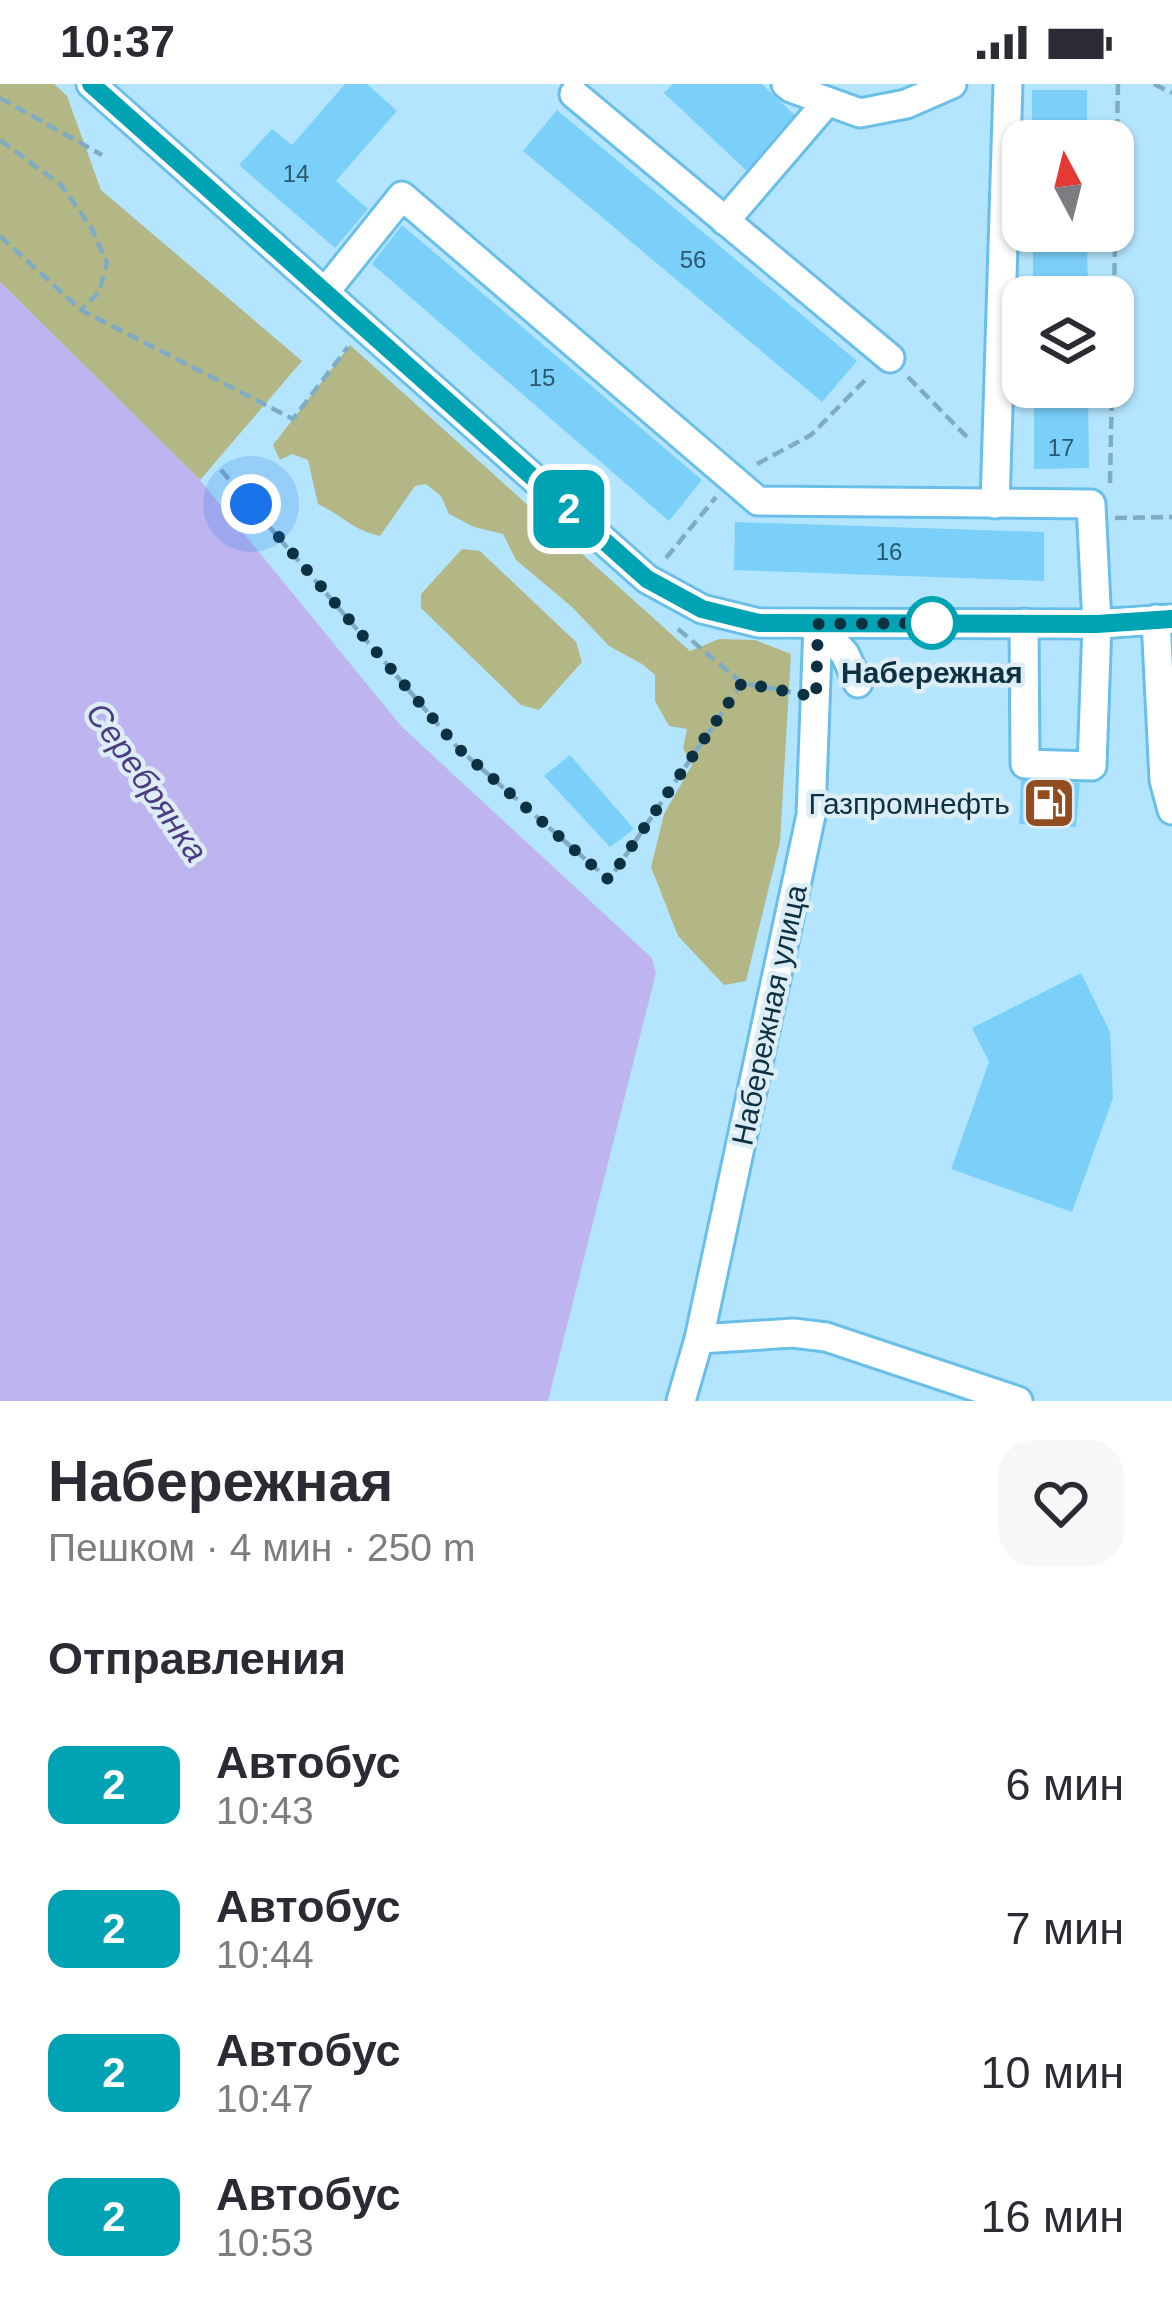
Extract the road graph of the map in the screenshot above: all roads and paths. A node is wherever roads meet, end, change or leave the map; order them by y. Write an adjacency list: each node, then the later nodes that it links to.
1 (91, 84): 16 (street)
2 (952, 84): 10 (street)
3 (1008, 84): 21 (street)
4 (1118, 84): 15 (path)
5 (1154, 84): 7 (path)
6 (790, 86): 10 (street)
7 (1172, 93)
8 (574, 94): 13 (street)
9 (0, 98): 12 (path)
10 (827, 102): 13 (street)
11 (0, 140): 17 (path)
12 (102, 154)
13 (725, 221): 19 (street)
14 (0, 236): 17 (path)
15 (1114, 276)
16 (325, 292): 22 (street); 30 (street)
17 (81, 310): 18 (path)
18 (350, 345)
19 (890, 358): 21 (path); 22 (path)
20 (221, 470): 32 (path)
21 (996, 473): 23 (street)
22 (731, 479): 23 (street); 26 (path)
23 (995, 504): 31 (street)
24 (1172, 517): 25 (path)
25 (1110, 518)
26 (662, 562)
27 (1164, 619): 31 (street); 35 (street)
28 (669, 622): 32 (path)
29 (1024, 623): 30 (street); 31 (street); 31 (street)
30 (818, 624): 33 (street); 34 (street, Набережная улица)
31 (1097, 624)
32 (742, 683): 34 (path)
33 (858, 683)
34 (816, 697): 36 (street, Набережная улица)
35 (1172, 810)
36 (699, 1340): 37 (street, Набережная улица); 38 (street)
37 (681, 1401)
38 (1018, 1401)

